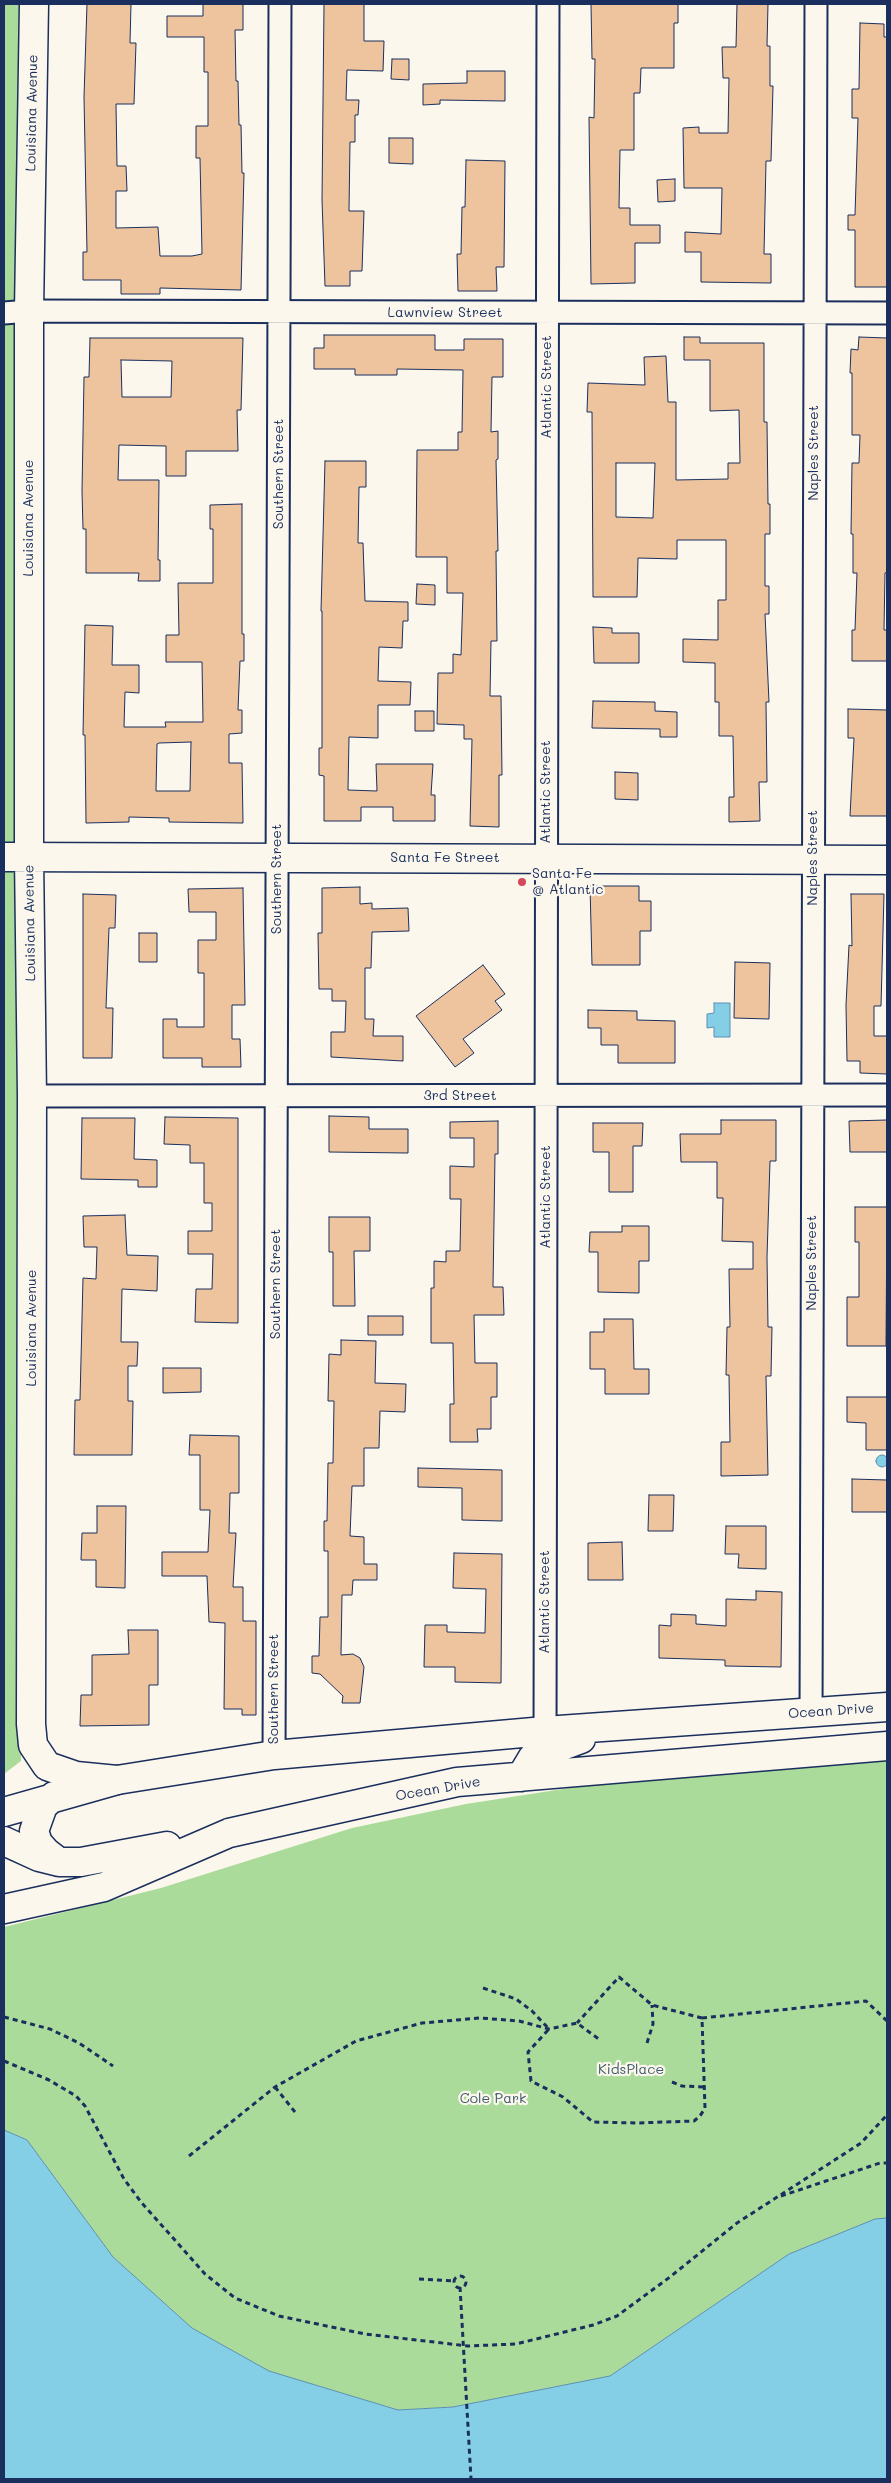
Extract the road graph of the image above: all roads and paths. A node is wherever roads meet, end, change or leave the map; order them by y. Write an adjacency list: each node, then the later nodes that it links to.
1 (34, 4): 5 (main road, Louisiana Avenue)
2 (280, 4): 8 (street, Southern Street)
3 (548, 4): 6 (street, Atlantic Street)
4 (816, 4): 7 (street, Naples Street)
5 (16, 312): 8 (street, Lawnview Street); 10 (main road, Louisiana Avenue)
6 (547, 313): 7 (street, Lawnview Street); 8 (street, Lawnview Street); 12 (street, Atlantic Street)
7 (815, 313): 9 (street, Lawnview Street); 13 (street, Naples Street)
8 (279, 314): 11 (street, Southern Street)
9 (887, 314)
10 (16, 856): 11 (main road, Santa Fe Street); 15 (main road, Louisiana Avenue)
11 (277, 858): 12 (main road, Santa Fe Street); 16 (street, Southern Street)
12 (546, 859): 13 (main road, Santa Fe Street); 17 (street, Atlantic Street)
13 (813, 860): 14 (main road, Santa Fe Street); 18 (street, Naples Street)
14 (887, 860)
15 (32, 1096): 16 (street, 3rd Street); 27 (main road, Louisiana Avenue)
16 (276, 1096): 17 (street, 3rd Street); 25 (street, Southern Street)
17 (546, 1096): 18 (street, 3rd Street); 23 (street, Atlantic Street)
18 (813, 1096): 19 (street, 3rd Street); 21 (street, Naples Street)
19 (887, 1096)
20 (887, 1707): 21 (main road, Ocean Drive)
21 (811, 1713): 22 (main road, Ocean Drive)
22 (620, 1726): 23 (main road, Ocean Drive); 26 (main road)
23 (545, 1731): 25 (main road, Ocean Drive)
24 (887, 1746): 26 (main road, Ocean Drive)
25 (274, 1755): 27 (main road, Ocean Drive)
26 (521, 1777): 30 (main road, Ocean Drive)
27 (117, 1780): 28 (main road, Ocean Drive)
28 (54, 1796): 29 (main road, Ocean Drive); 32 (main road)
29 (4, 1812)
30 (229, 1833): 32 (main road); 33 (main road, Ocean Drive)
31 (4, 1841): 32 (main road)
32 (59, 1862)
33 (4, 1909)
34 (483, 1988): 40 (path)
35 (652, 2005): 37 (path); 39 (path); 42 (path)
36 (4, 2017): 44 (path)
37 (702, 2018): 38 (path); 47 (path)
38 (887, 2021)
39 (577, 2023): 40 (path); 41 (path)
40 (549, 2028): 46 (path); 47 (path)
41 (600, 2040)
42 (648, 2043)
43 (4, 2061): 56 (path)
44 (113, 2066)
45 (672, 2082): 47 (path)
46 (275, 2087): 48 (path); 50 (path)
47 (705, 2087)
48 (295, 2112)
49 (887, 2115): 52 (path)
50 (190, 2156)
51 (887, 2162): 52 (path)
52 (775, 2198): 56 (path)
53 (419, 2279): 54 (path)
54 (454, 2282): 55 (path); 55 (path)
55 (460, 2287): 56 (path)
56 (463, 2345): 57 (path)
57 (471, 2479)

